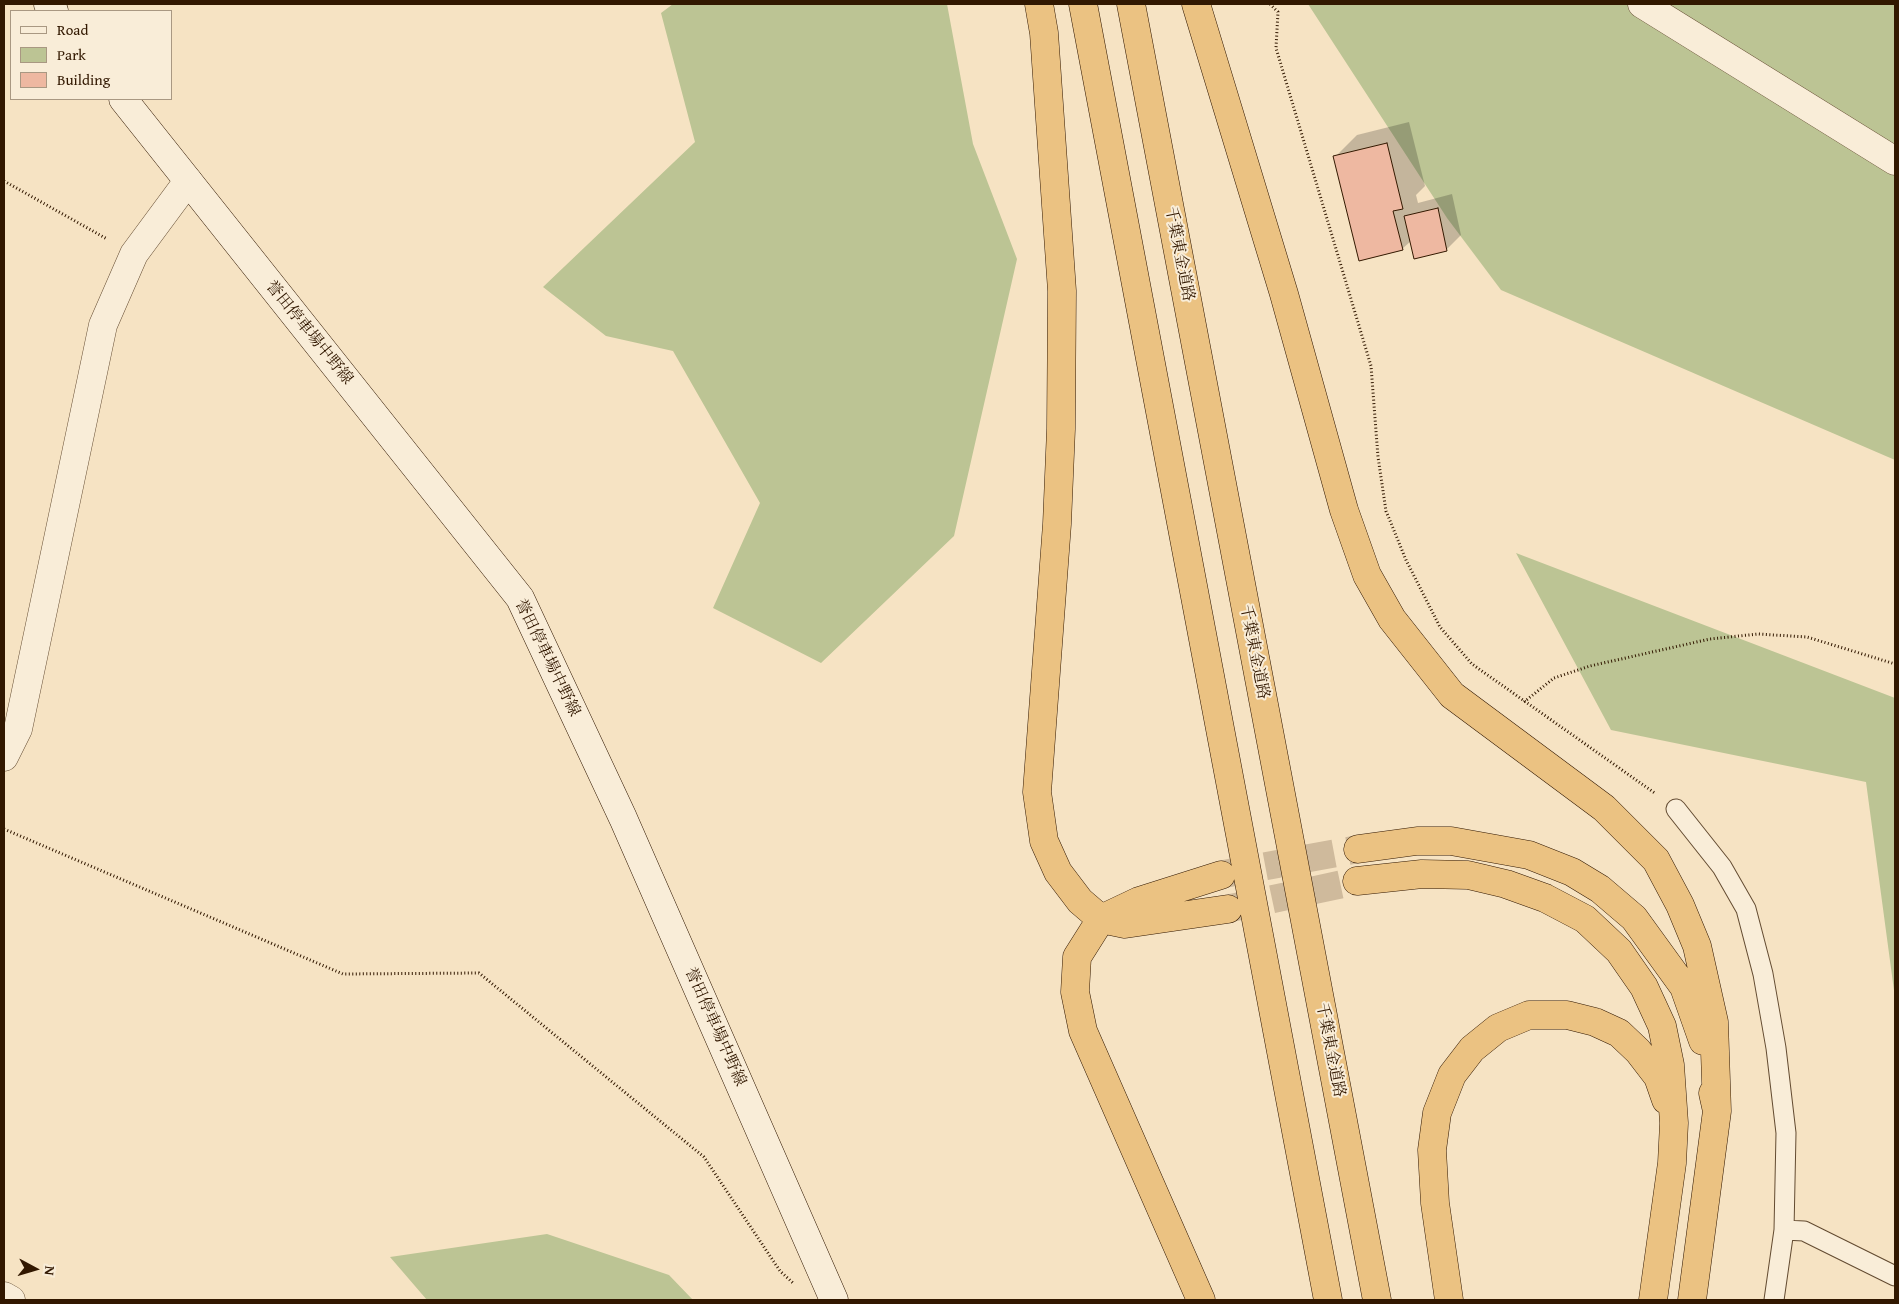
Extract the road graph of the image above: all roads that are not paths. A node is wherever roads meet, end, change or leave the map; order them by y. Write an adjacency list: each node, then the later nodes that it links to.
1 (1040, 4): 15 (highway)
2 (1083, 4): 24 (highway)
3 (1131, 4): 25 (highway, 千葉東金道路)
4 (1196, 4): 16 (highway)
5 (1642, 4): 7 (main road)
6 (124, 100): 8 (main road, 誉田停車場中野線)
7 (1895, 161)
8 (188, 181): 9 (main road); 22 (main road, 誉田停車場中野線)
9 (4, 757)
10 (1676, 809): 18 (lane)
11 (1358, 849): 16 (highway)
12 (1221, 875): 15 (highway)
13 (1357, 881): 17 (highway)
14 (1228, 909): 15 (highway)
15 (1101, 919): 23 (highway)
16 (1717, 1111): 28 (highway)
17 (1674, 1123): 26 (highway); 27 (highway)
18 (1784, 1230): 19 (lane); 29 (lane)
19 (1895, 1276)
20 (4, 1296): 21 (main road)
21 (11, 1300)
22 (834, 1300)
23 (1201, 1300)
24 (1328, 1300)
25 (1377, 1300)
26 (1449, 1300)
27 (1653, 1300)
28 (1692, 1300)
29 (1774, 1300)

